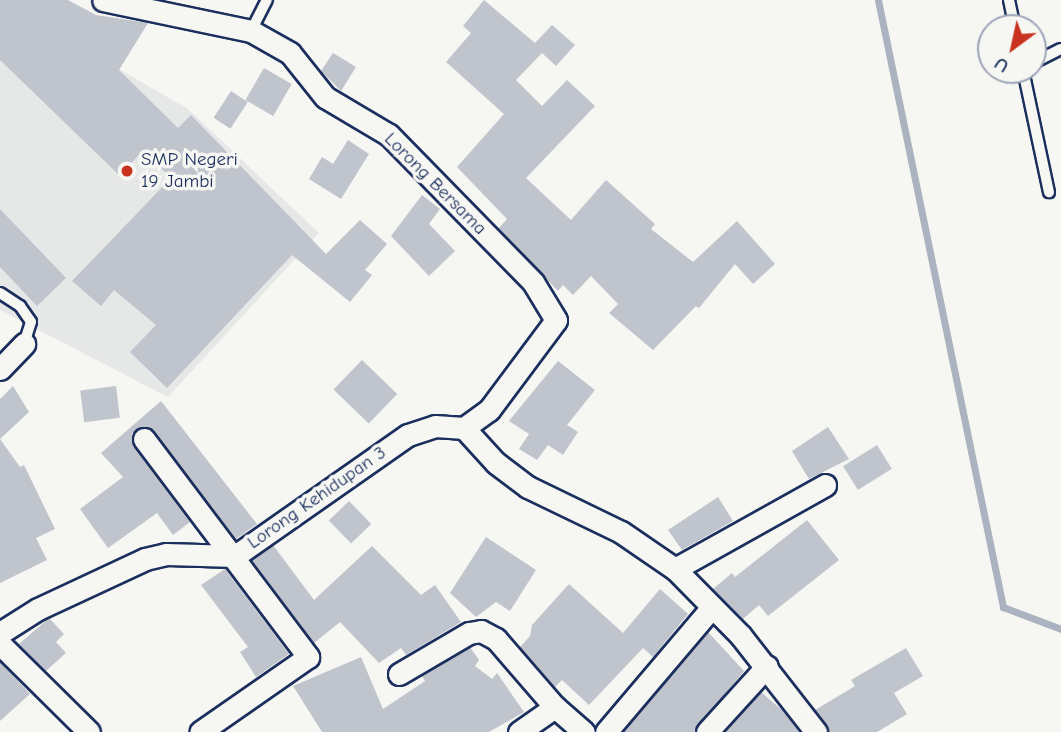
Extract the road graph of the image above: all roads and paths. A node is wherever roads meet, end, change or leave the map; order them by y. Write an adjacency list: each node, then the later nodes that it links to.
1 (103, 0): 3 (street, Lorong Bersama)
2 (267, 0): 3 (lane)
3 (250, 31): 9 (street, Lorong Bersama)
4 (1026, 84): 5 (lane)
5 (1049, 192)
6 (0, 293): 7 (lane)
7 (24, 344): 8 (street)
8 (0, 369)
9 (464, 428): 12 (street, Lorong Kehidupan 3); 13 (street)
10 (144, 439): 12 (street)
11 (825, 485): 13 (street)
12 (235, 556): 15 (street, Lorong Kehidupan 3); 21 (street)
13 (675, 569): 14 (street)
14 (712, 607): 17 (street); 24 (street)
15 (0, 633)
16 (0, 644): 20 (street)
17 (767, 666): 25 (street); 26 (street)
18 (399, 674): 19 (street)
19 (555, 706): 22 (street); 23 (street)
20 (89, 732)
21 (200, 732)
22 (519, 732)
23 (584, 732)
24 (606, 732)
25 (707, 732)
26 (816, 732)

